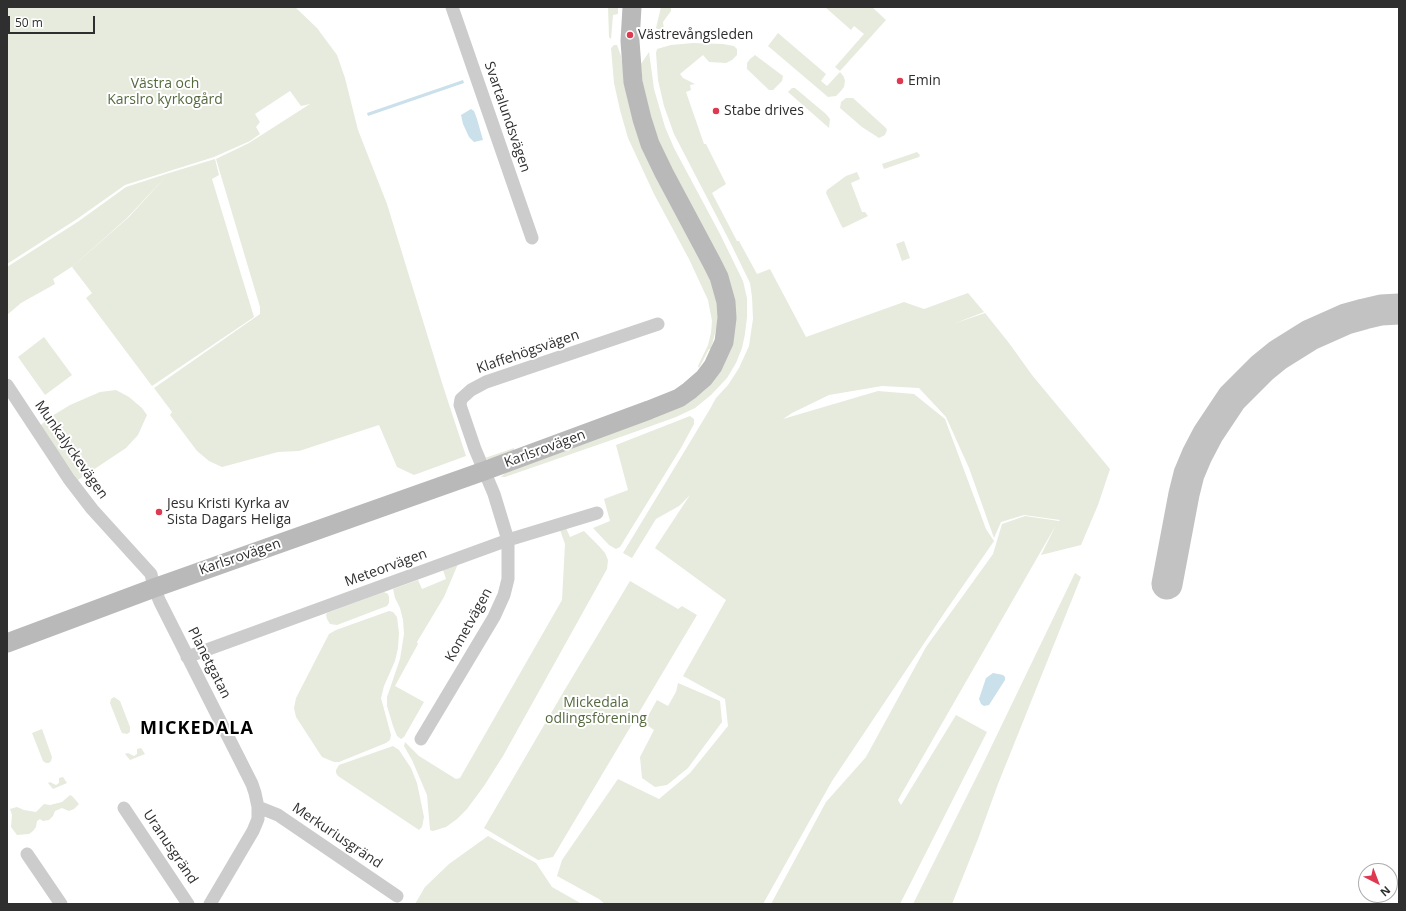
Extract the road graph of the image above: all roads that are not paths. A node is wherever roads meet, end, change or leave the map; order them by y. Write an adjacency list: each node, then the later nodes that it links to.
1 (452, 7): 3 (street, Svartalundsvägen)
2 (632, 7): 7 (street, Karlsrovägen)
3 (532, 238)
4 (658, 324): 7 (street, Klaffehögsvägen)
5 (7, 384): 6 (street, Munkalyckevägen)
6 (11, 400): 10 (street, Munkalyckevägen)
7 (484, 471): 9 (street, Kometvägen); 10 (street, Karlsrovägen)
8 (596, 513): 9 (street, Meteorvägen)
9 (508, 540): 12 (street, Meteorvägen); 13 (street, Kometvägen)
10 (154, 588): 11 (street, Karlsrovägen); 12 (street, Planetgatan)
11 (7, 643)
12 (187, 657): 14 (street, Planetgatan)
13 (421, 739)
14 (258, 807): 17 (street, Merkuriusgränd); 20 (street, Planetgatan)
15 (124, 808): 19 (street, Uranusgränd)
16 (27, 854): 18 (street)
17 (397, 896)
18 (61, 904)
19 (188, 904)
20 (210, 904)

